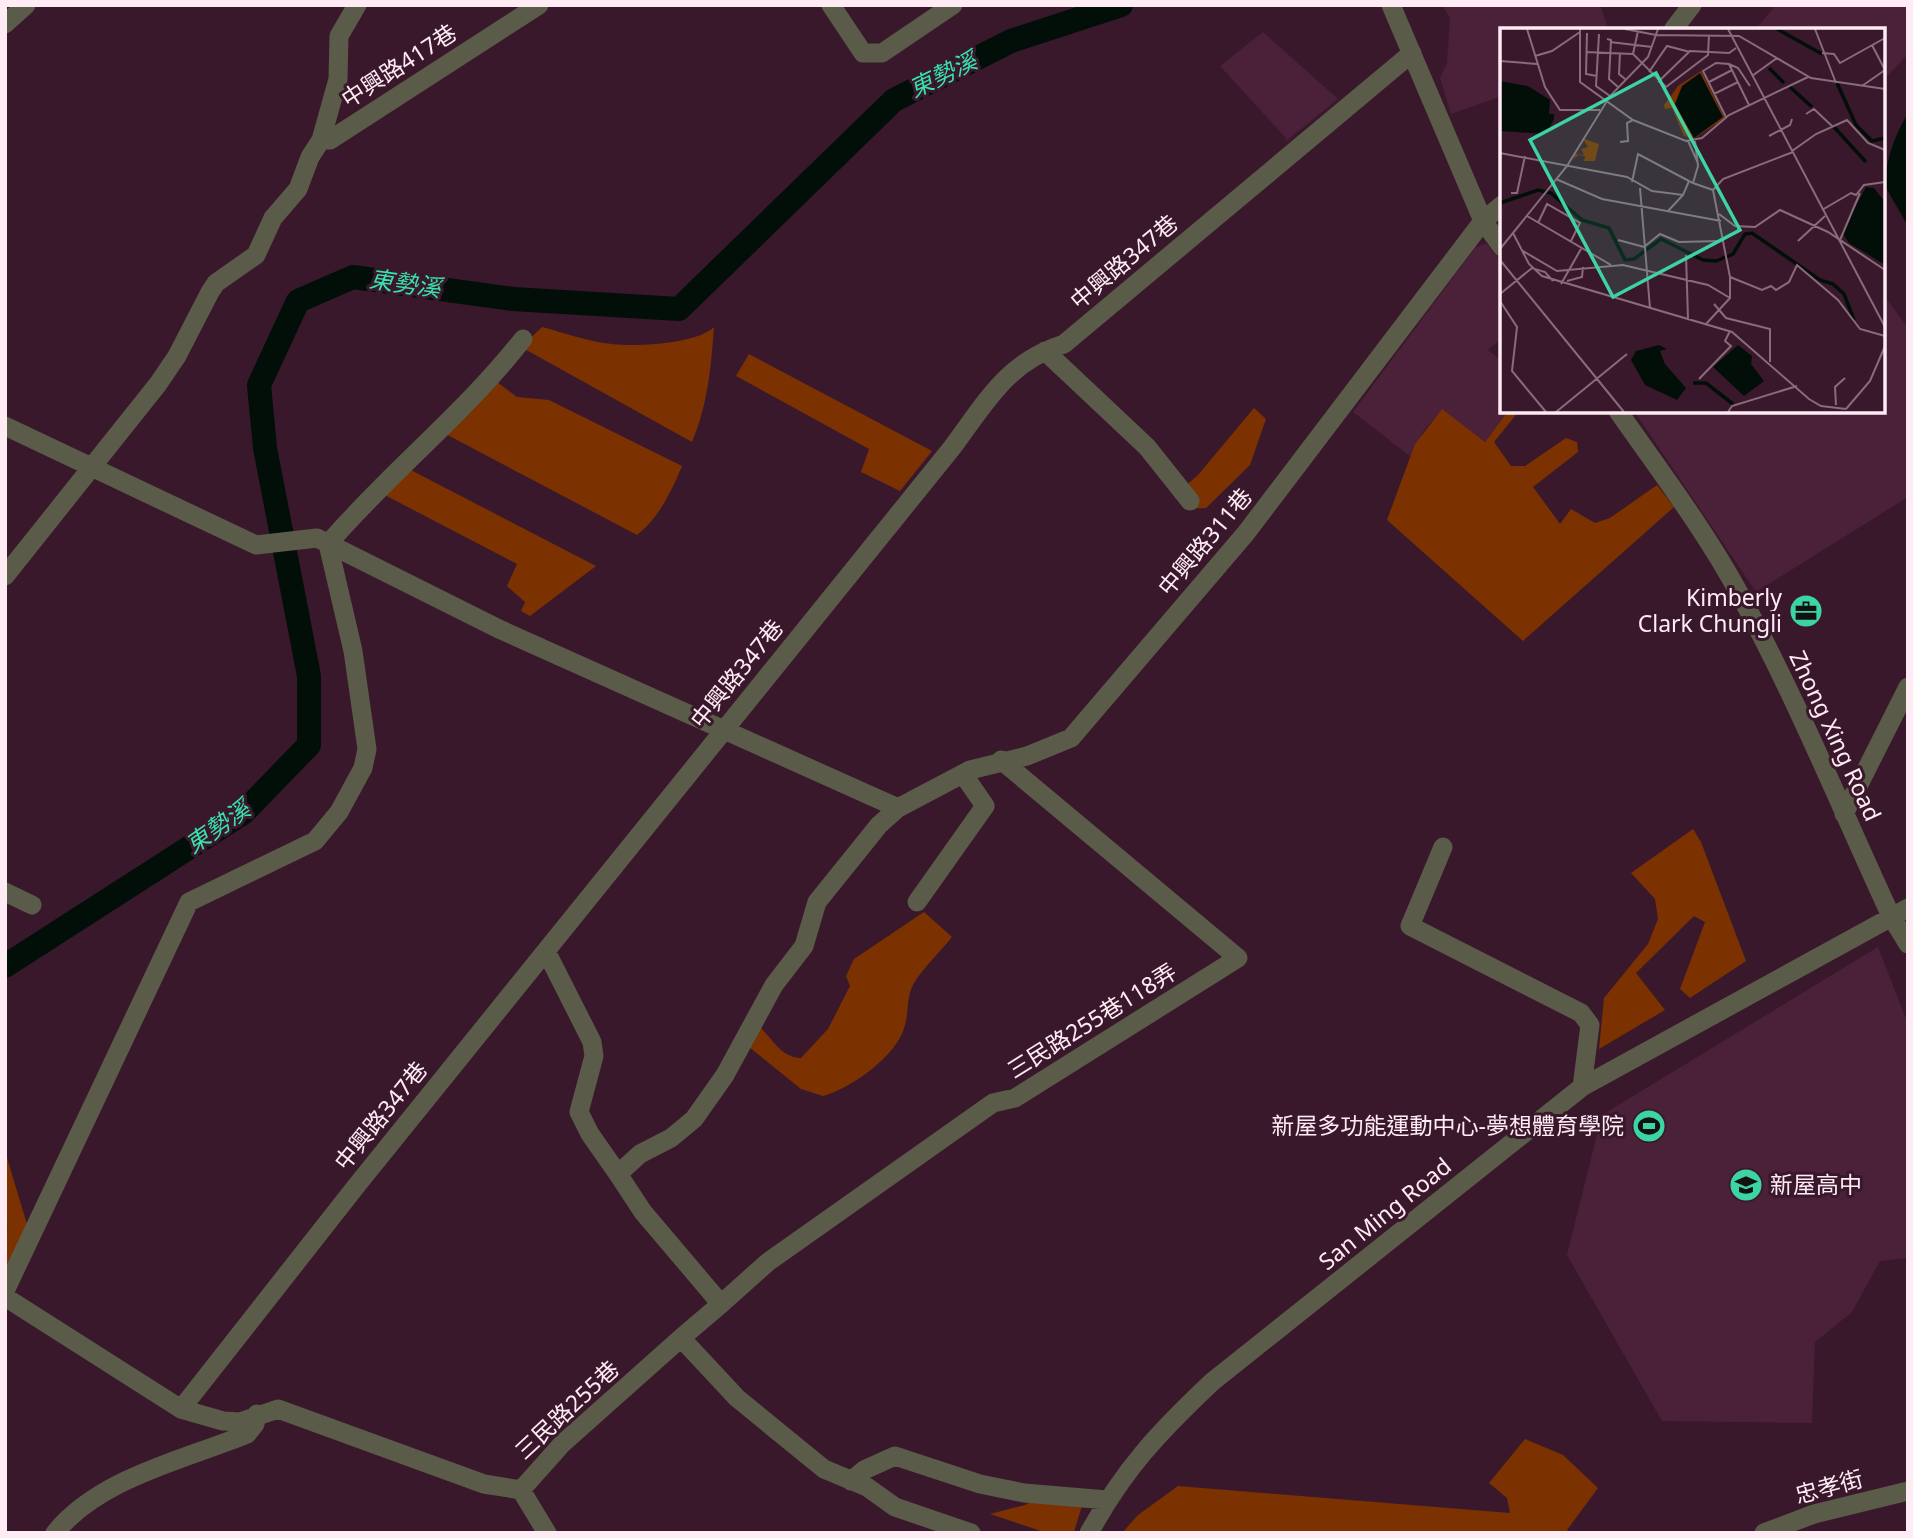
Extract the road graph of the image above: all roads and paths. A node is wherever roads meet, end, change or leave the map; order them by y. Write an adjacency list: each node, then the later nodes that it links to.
1 (26, 5): 8 (street)
2 (357, 5): 11 (street)
3 (539, 5): 11 (street, 中興路417巷)
4 (831, 5): 5 (street)
5 (953, 5)
6 (1391, 5): 10 (street)
7 (1692, 5): 9 (street)
8 (5, 24)
9 (1675, 28)
10 (1412, 53): 13 (street); 16 (street, 中興路347巷)
11 (321, 140): 19 (street)
12 (1500, 207): 13 (street, 中興路311巷)
13 (1483, 221): 14 (street); 25 (street, 中興路311巷)
14 (1500, 244)
15 (523, 339): 21 (street)
16 (1045, 351): 20 (street); 24 (street, 中興路347巷)
17 (1619, 413): 28 (street, Zhong Xing Road)
18 (5, 426): 19 (street)
19 (94, 466): 21 (street); 22 (street)
20 (1190, 501)
21 (322, 541): 24 (street); 38 (street)
22 (5, 576)
23 (1908, 687): 28 (street)
24 (722, 731): 27 (street); 35 (street, 中興路347巷)
25 (1001, 760): 26 (street, 中興路311巷); 40 (street, 三民路255巷118弄)
26 (963, 774): 27 (street, 中興路311巷); 31 (street)
27 (898, 808): 37 (street, 中興路311巷)
28 (1844, 814): 33 (street, Zhong Xing Road)
29 (1443, 847): 36 (street)
30 (5, 892): 32 (street)
31 (917, 902)
32 (32, 905)
33 (1899, 912): 34 (street, Zhong Xing Road); 36 (street, San Ming Road)
34 (1908, 944)
35 (546, 951): 37 (street); 42 (street, 中興路347巷)
36 (1582, 1087): 47 (street, San Ming Road)
37 (618, 1174): 40 (street)
38 (5, 1291)
39 (5, 1297): 42 (street, 三民路255巷)
40 (721, 1304): 41 (street, 三民路255巷)
41 (681, 1338): 44 (street); 45 (street, 三民路255巷)
42 (181, 1409): 43 (street, 三民路255巷)
43 (257, 1414): 45 (street, 三民路255巷); 49 (street)
44 (851, 1481): 47 (street); 51 (street)
45 (521, 1490): 50 (street)
46 (1908, 1492): 48 (street, 忠孝街)
47 (1107, 1500): 52 (street, San Ming Road)
48 (1818, 1524): 53 (street, 忠孝街)
49 (55, 1533)
50 (547, 1533)
51 (971, 1533)
52 (1089, 1533)
53 (1764, 1533)

